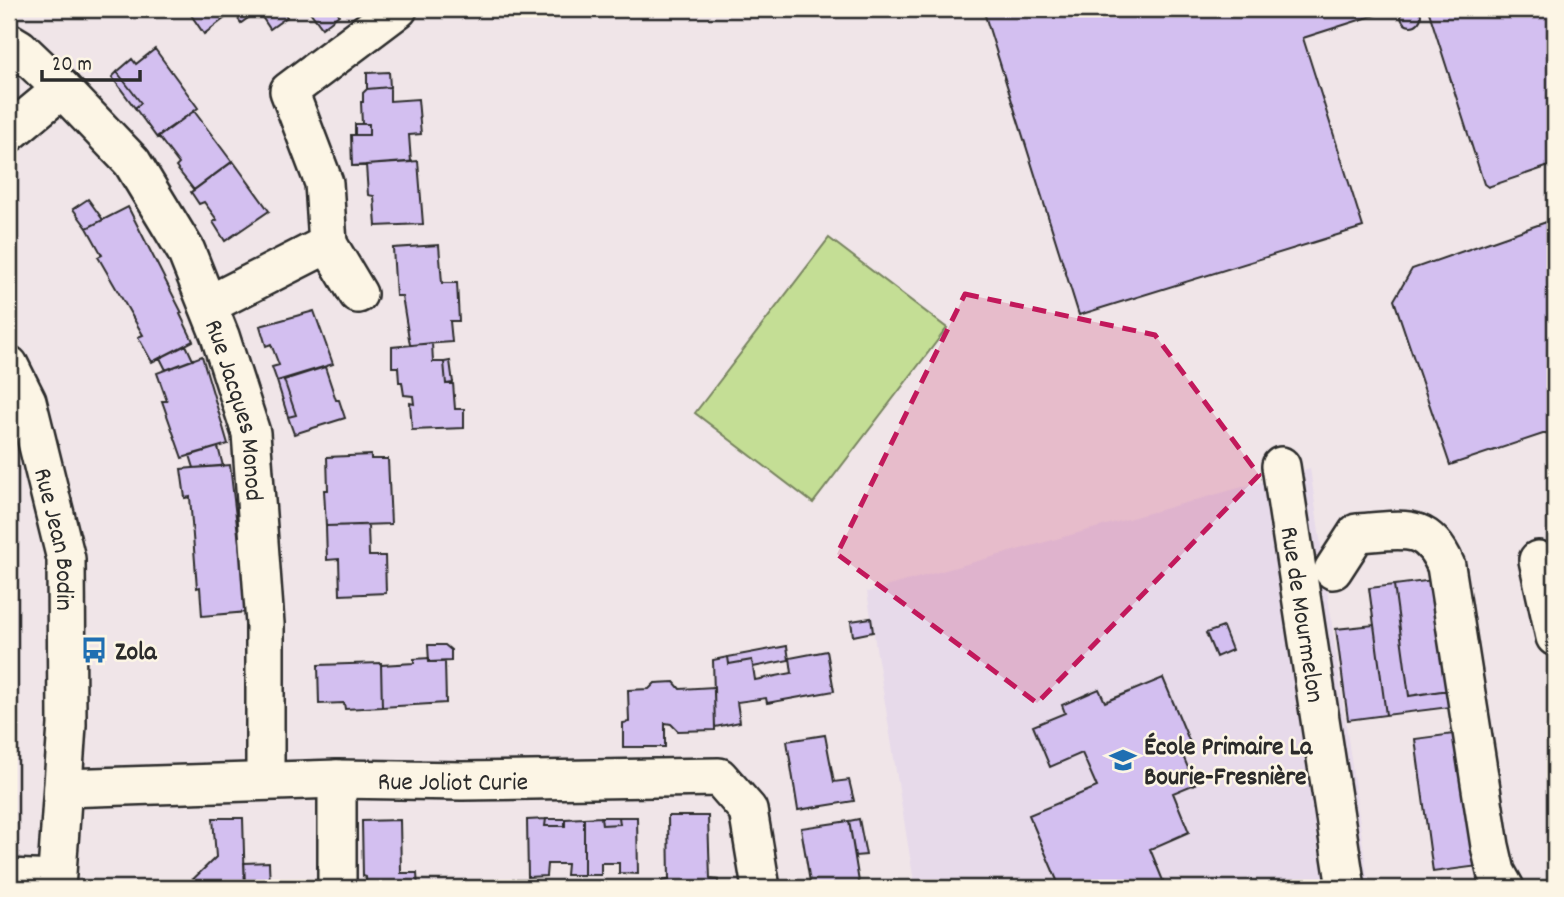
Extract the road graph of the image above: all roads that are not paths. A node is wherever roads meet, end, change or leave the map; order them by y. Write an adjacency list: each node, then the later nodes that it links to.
1 (398, 9): 5 (street)
2 (9, 42): 3 (street, Rue Jacques Monod)
3 (62, 89): 4 (street); 7 (street, Rue Jacques Monod)
4 (9, 133)
5 (328, 244): 6 (street); 7 (street)
6 (358, 294)
7 (208, 304): 14 (street, Rue Jacques Monod)
8 (9, 365): 15 (street, Rue Jean Bodin)
9 (1281, 466): 20 (street, Rue de Mourmelon)
10 (1538, 560): 12 (street)
11 (1333, 570): 21 (street)
12 (1555, 637)
13 (337, 779): 14 (street, Rue Joliot Curie); 18 (street); 19 (street, Rue Joliot Curie)
14 (265, 780): 15 (street, Rue Joliot Curie)
15 (63, 788): 17 (street, Rue Jean Bodin)
16 (9, 878): 17 (street)
17 (56, 884)
18 (337, 888)
19 (761, 888)
20 (1346, 888)
21 (1505, 888)

